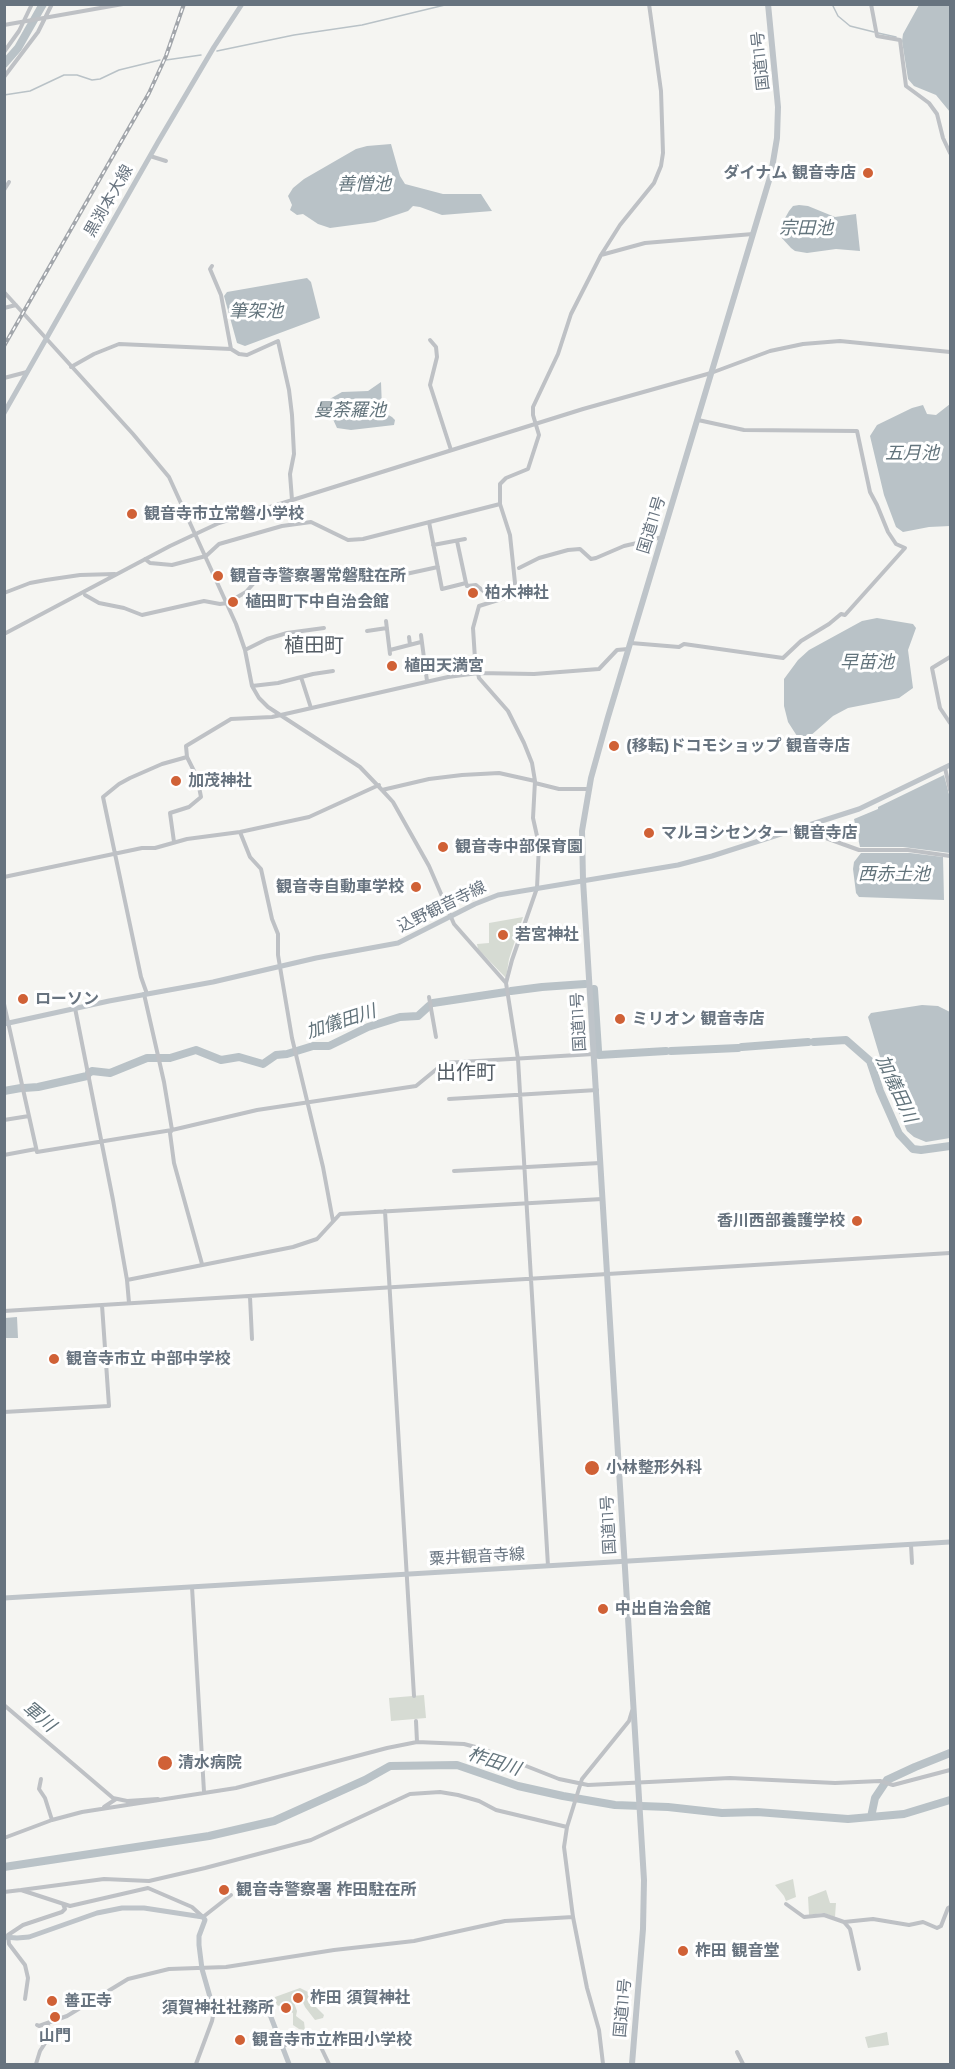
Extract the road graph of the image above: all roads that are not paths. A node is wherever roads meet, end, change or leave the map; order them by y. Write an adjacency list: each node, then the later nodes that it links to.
1 (33, 4): 9 (street)
2 (52, 4): 8 (street)
3 (123, 4): 8 (street)
4 (242, 4): 14 (main road, 黒渕本大線)
5 (649, 4): 19 (street)
6 (768, 4): 18 (highway, 国道11号)
7 (871, 4): 13 (street)
8 (46, 18): 9 (street); 12 (street)
9 (23, 22): 10 (street); 11 (street)
10 (4, 25)
11 (4, 52)
12 (4, 77)
13 (951, 153)
14 (150, 156): 15 (street); 24 (main road, 黒渕本大線)
15 (166, 161)
16 (9, 182): 17 (street)
17 (4, 190)
18 (754, 234): 19 (street); 30 (highway, 国道11号)
19 (602, 255): 34 (street)
20 (212, 266): 26 (street)
21 (4, 292): 22 (street)
22 (16, 305): 23 (street); 24 (street)
23 (4, 308)
24 (46, 339): 28 (street); 29 (main road, 黒渕本大線)
25 (430, 340): 35 (street)
26 (231, 349): 28 (street); 36 (street)
27 (951, 352): 30 (street)
28 (71, 367): 40 (street)
29 (27, 372): 31 (street); 32 (main road, 黒渕本大線)
30 (711, 373): 33 (highway, 国道11号); 34 (street)
31 (4, 378)
32 (4, 413)
33 (698, 420): 41 (highway, 国道11号); 66 (street)
34 (536, 423): 35 (street); 37 (street)
35 (451, 450): 36 (street)
36 (292, 500): 39 (street); 40 (street)
37 (500, 504): 38 (street); 55 (street)
38 (429, 522): 39 (street); 44 (street)
39 (292, 524): 45 (street)
40 (196, 533): 45 (street); 46 (street)
41 (663, 537): 48 (street); 66 (highway, 国道11号)
42 (465, 539): 43 (street)
43 (457, 541): 44 (street); 52 (street)
44 (433, 545): 47 (street)
45 (206, 556): 46 (street); 56 (street)
46 (145, 559): 50 (street)
47 (438, 567): 51 (street); 52 (street)
48 (519, 568)
49 (322, 572): 56 (street)
50 (116, 575): 53 (street); 61 (street)
51 (392, 577)
52 (466, 583): 55 (street)
53 (4, 593)
54 (85, 595): 56 (street)
55 (494, 600): 70 (street)
56 (227, 603): 67 (street)
57 (386, 621): 59 (street)
58 (324, 627): 67 (street)
59 (387, 628): 60 (street); 65 (street)
60 (367, 631)
61 (4, 634)
62 (421, 635): 64 (street)
63 (409, 637): 65 (street)
64 (421, 642): 65 (street); 72 (street)
65 (410, 645)
66 (630, 646): 70 (street); 81 (highway, 国道11号)
67 (245, 650): 73 (street)
68 (951, 657): 76 (street)
69 (333, 671): 71 (street)
70 (478, 674): 72 (street); 79 (street)
71 (301, 677): 73 (street); 74 (street)
72 (427, 681): 74 (street)
73 (252, 686): 75 (street)
74 (311, 708): 75 (street)
75 (279, 715): 77 (street); 80 (street)
76 (951, 723)
77 (187, 758): 85 (street); 86 (street)
78 (948, 766): 82 (street); 83 (main road, 込野観音寺線)
79 (535, 782): 80 (street); 81 (street); 90 (street)
80 (380, 788): 84 (street); 91 (street)
81 (589, 789): 89 (highway, 国道11号)
82 (951, 790)
83 (800, 828): 87 (street); 89 (main road, 込野観音寺線)
84 (240, 832): 85 (street); 92 (street)
85 (174, 842): 86 (street)
86 (115, 855): 88 (street); 94 (street)
87 (951, 856)
88 (4, 877)
89 (583, 880): 90 (main road, 込野観音寺線); 100 (highway, 国道11号)
90 (537, 888): 91 (main road, 込野観音寺線); 93 (street)
91 (450, 918): 92 (main road, 込野観音寺線); 93 (street)
92 (280, 966): 94 (main road, 込野観音寺線); 105 (street)
93 (506, 983): 101 (street)
94 (146, 994): 97 (main road, 込野観音寺線); 108 (street)
95 (429, 997): 99 (street)
96 (4, 1004): 98 (street)
97 (75, 1008): 98 (main road, 込野観音寺線); 109 (street)
98 (7, 1023): 106 (street)
99 (436, 1037)
100 (595, 1054): 101 (street); 102 (highway, 国道11号)
101 (518, 1059): 103 (street); 105 (street)
102 (597, 1090): 103 (street); 112 (highway, 国道11号)
103 (520, 1095): 104 (street); 113 (street)
104 (449, 1099)
105 (308, 1103): 108 (street); 118 (street)
106 (29, 1116): 107 (street); 110 (street)
107 (4, 1120)
108 (172, 1130): 109 (street); 120 (street)
109 (102, 1142): 110 (street); 122 (street)
110 (36, 1149): 111 (street)
111 (4, 1155)
112 (601, 1162): 113 (street); 115 (highway, 国道11号)
113 (524, 1167): 114 (street); 116 (street)
114 (454, 1171)
115 (603, 1199): 116 (street); 121 (highway, 国道11号)
116 (526, 1203): 117 (street); 123 (street)
117 (386, 1211): 118 (street); 124 (street)
118 (333, 1221): 120 (street)
119 (951, 1253): 121 (street)
120 (201, 1264): 122 (street)
121 (606, 1274): 123 (street); 133 (highway, 国道11号)
122 (127, 1280): 126 (street)
123 (531, 1280): 124 (street); 135 (street)
124 (390, 1288): 125 (street); 136 (street)
125 (250, 1296): 126 (street); 129 (street)
126 (129, 1304): 127 (street)
127 (102, 1305): 128 (street); 130 (street)
128 (4, 1311)
129 (252, 1340)
130 (4, 1412)
131 (951, 1542): 132 (main road, 粟井観音寺線)
132 (911, 1545): 133 (main road, 粟井観音寺線); 134 (street)
133 (624, 1561): 135 (main road, 粟井観音寺線); 141 (highway, 国道11号)
134 (912, 1563)
135 (548, 1566): 136 (main road, 粟井観音寺線)
136 (407, 1574): 137 (main road, 粟井観音寺線); 139 (street)
137 (192, 1587): 138 (main road, 粟井観音寺線); 148 (street)
138 (4, 1598)
139 (414, 1696)
140 (5, 1706): 149 (street)
141 (634, 1707): 146 (street); 147 (highway, 国道11号)
142 (416, 1721): 143 (street)
143 (417, 1742): 146 (street); 148 (street)
144 (951, 1770): 147 (street)
145 (41, 1779): 152 (street)
146 (581, 1782): 147 (street); 153 (street)
147 (638, 1784): 181 (highway, 国道11号)
148 (204, 1792): 150 (street)
149 (116, 1799): 150 (street); 151 (street)
150 (161, 1800): 151 (street)
151 (100, 1809): 152 (street)
152 (52, 1820): 155 (street)
153 (567, 1827): 156 (street); 165 (street)
154 (4, 1830): 155 (street)
155 (6, 1838)
156 (149, 1881): 157 (street); 158 (street)
157 (148, 1888): 161 (street); 164 (street)
158 (21, 1890): 159 (street); 161 (street)
159 (4, 1892)
160 (231, 1895): 164 (street)
161 (63, 1904): 167 (street)
162 (786, 1904): 166 (street)
163 (951, 1907): 166 (street)
164 (203, 1917): 167 (main road); 168 (main road)
165 (573, 1917): 168 (street); 180 (street)
166 (844, 1922): 169 (street)
167 (6, 1937): 170 (street)
168 (202, 1969): 171 (main road); 172 (street)
169 (859, 1970)
170 (25, 1999)
171 (215, 2006): 174 (main road); 177 (street)
172 (48, 2023): 173 (street); 176 (street)
173 (37, 2025)
174 (281, 2046): 178 (main road); 179 (street)
175 (736, 2052): 182 (street)
176 (36, 2064)
177 (196, 2064)
178 (289, 2064)
179 (329, 2064)
180 (603, 2064)
181 (632, 2064)
182 (743, 2064)

